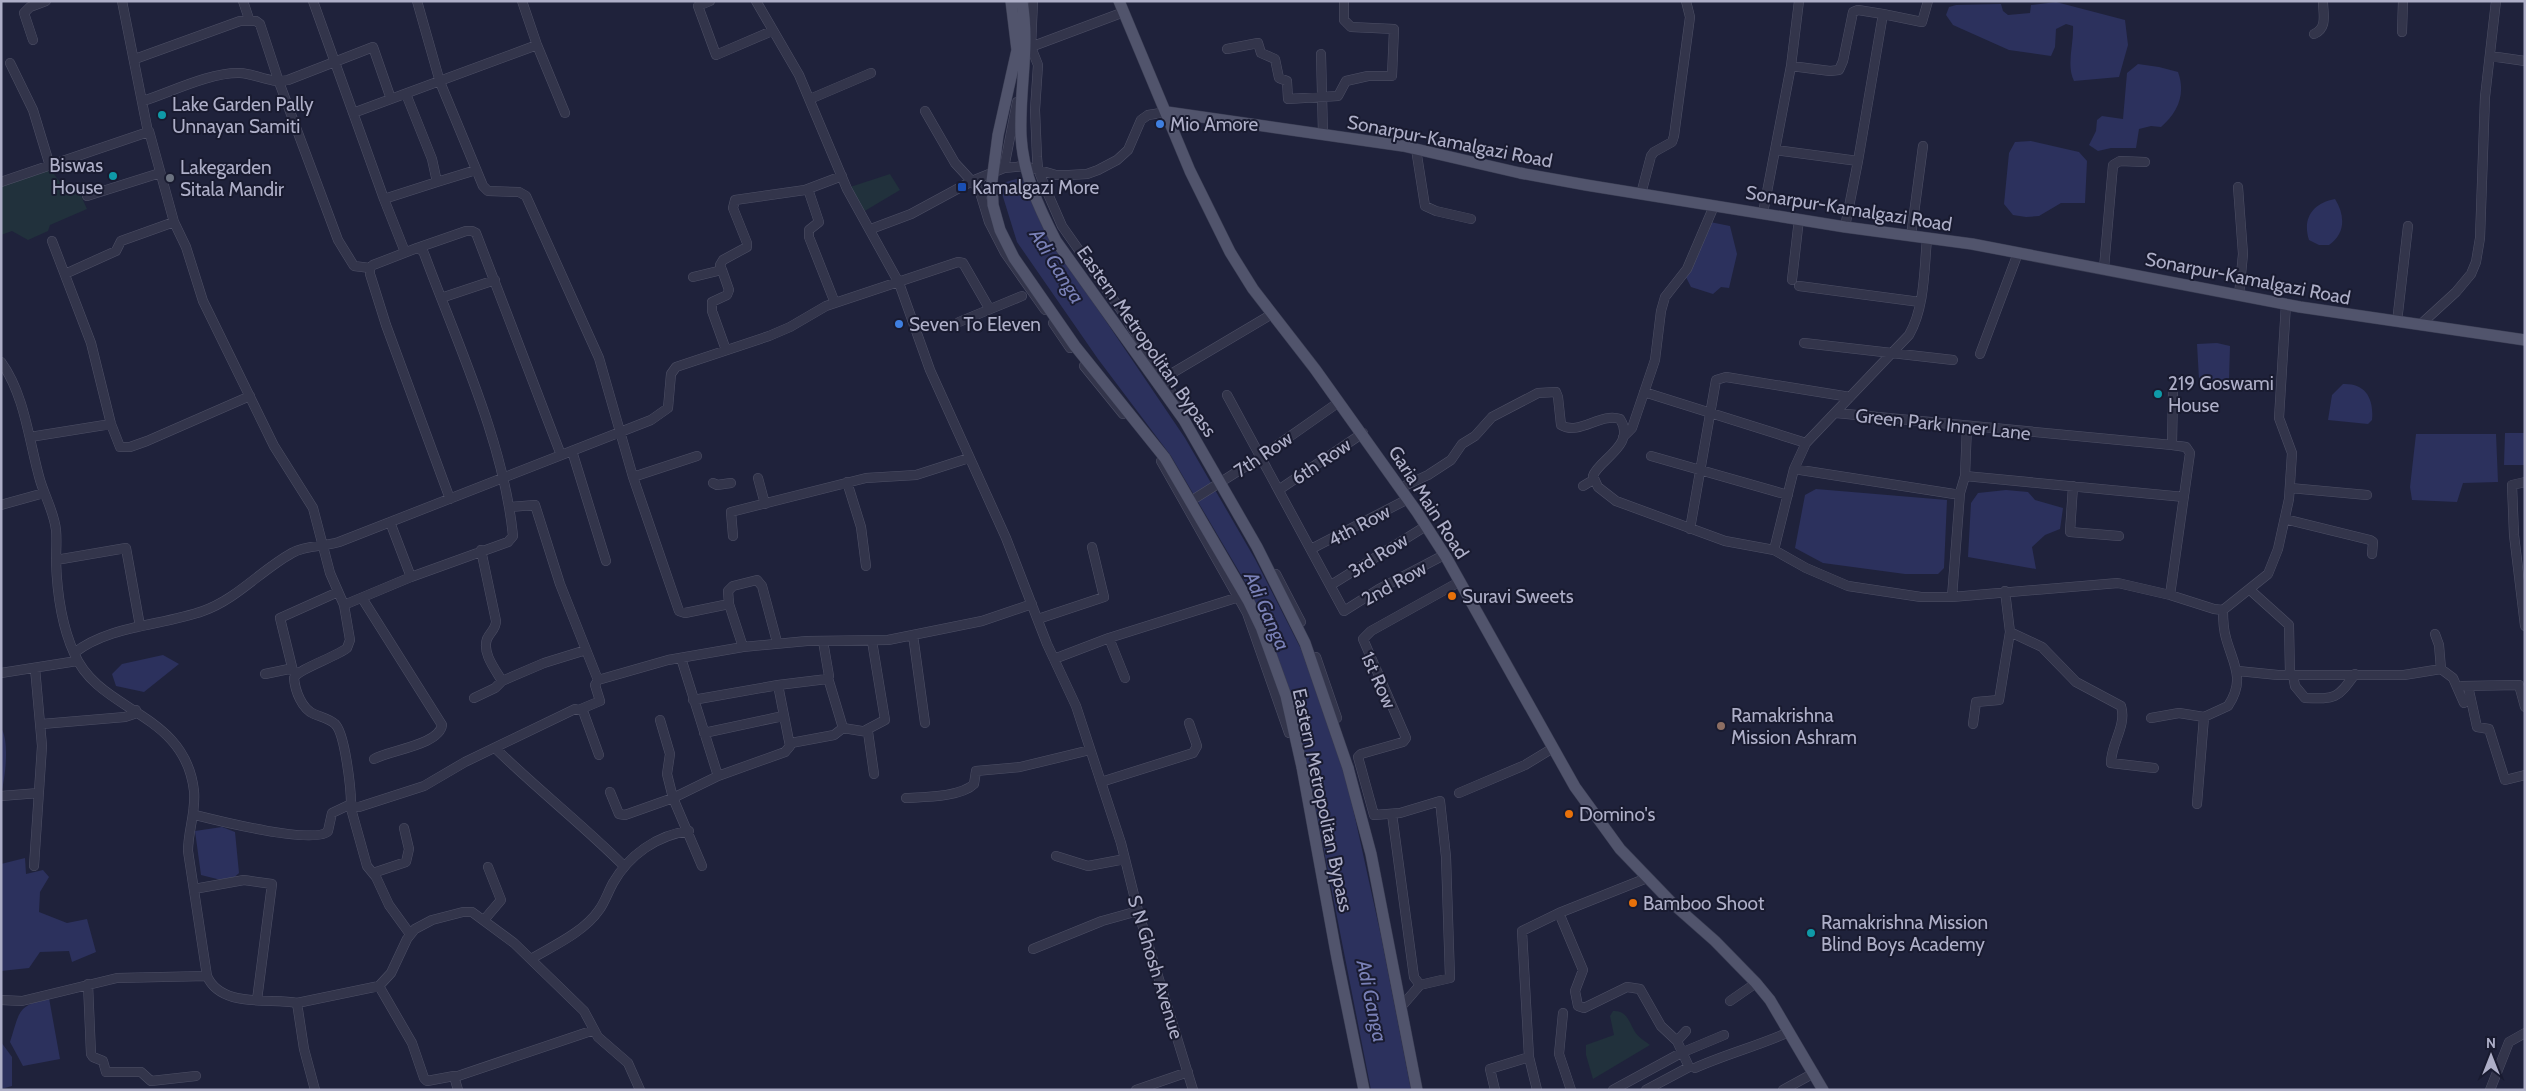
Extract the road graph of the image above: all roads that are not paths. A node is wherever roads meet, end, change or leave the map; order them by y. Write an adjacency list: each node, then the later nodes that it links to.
1 (46, 1): 26 (street)
2 (122, 1): 34 (street)
3 (244, 1): 21 (street)
4 (313, 1): 36 (street)
5 (416, 1): 41 (street)
6 (522, 1): 28 (street)
7 (710, 1): 23 (street)
8 (756, 1): 23 (street, S N Ghosh Avenue)
9 (1011, 1): 246 (main road, Eastern Metropolitan Bypass, bridge)
10 (1020, 1): 22 (street); 252 (main road, Eastern Metropolitan Bypass, bridge)
11 (1033, 1): 22 (street)
12 (1344, 1): 43 (street)
13 (1686, 1): 69 (street)
14 (1799, 1): 38 (street)
15 (1928, 1): 20 (street)
16 (2323, 1): 25 (street)
17 (2403, 1): 24 (street)
18 (2496, 1): 33 (street)
19 (1121, 7): 27 (street); 48 (main road, Garia Main Road)
20 (1883, 14): 38 (street); 56 (street)
21 (250, 20): 34 (street); 40 (street)
22 (1032, 22): 27 (street); 29 (street)
23 (772, 30): 45 (street, S N Ghosh Avenue)
24 (2402, 32)
25 (2314, 34)
26 (33, 40)
27 (1044, 42): 29 (street)
28 (537, 44): 41 (street); 50 (street)
29 (1031, 47): 32 (street); 59 (street); 60 (street)
30 (1226, 49): 43 (street)
31 (1321, 54): 43 (street)
32 (1013, 56)
33 (2490, 56): 35 (street); 103 (street)
34 (135, 59): 46 (street)
35 (2525, 61)
36 (335, 62): 40 (street); 44 (street); 49 (street)
37 (10, 63): 58 (street)
38 (1791, 66): 55 (street)
39 (870, 73): 45 (street)
40 (278, 82): 46 (street); 86 (street)
41 (440, 82): 42 (street); 61 (street)
42 (406, 94): 44 (street); 66 (street)
43 (1322, 97): 52 (street)
44 (392, 99): 49 (street)
45 (810, 99): 63 (street, S N Ghosh Avenue)
46 (143, 101): 51 (street)
47 (925, 111): 64 (street)
48 (1167, 112): 52 (main road, Sonarpur-Kamalgazi Road); 60 (street); 100 (main road, Garia Main Road)
49 (353, 113): 71 (street)
50 (565, 113)
51 (148, 131): 58 (street); 62 (street)
52 (1323, 134): 54 (main road, Sonarpur-Kamalgazi Road)
53 (1922, 146): 80 (street)
54 (1416, 149): 69 (main road, Sonarpur-Kamalgazi Road); 74 (street)
55 (1775, 150): 56 (street); 73 (street)
56 (1858, 161): 78 (street)
57 (2145, 162): 87 (street)
58 (50, 166): 65 (street)
59 (1004, 168): 60 (street); 64 (street)
60 (1038, 169): 111 (street)
61 (476, 170): 66 (street); 122 (street)
62 (160, 173): 70 (street); 76 (street)
63 (842, 176): 68 (street); 79 (street, S N Ghosh Avenue)
64 (972, 180): 79 (street); 159 (street)
65 (1, 182)
66 (438, 182): 71 (street)
67 (2238, 187): 93 (street)
68 (808, 189): 88 (street); 97 (street)
69 (1641, 194): 72 (main road, Sonarpur-Kamalgazi Road)
70 (87, 196)
71 (384, 199): 84 (street)
72 (1714, 206): 73 (main road, Sonarpur-Kamalgazi Road); 112 (street)
73 (1763, 213): 75 (main road, Sonarpur-Kamalgazi Road)
74 (1471, 219)
75 (1799, 219): 78 (main road, Sonarpur-Kamalgazi Road); 96 (street)
76 (174, 222): 89 (street); 115 (street)
77 (2408, 226): 102 (street)
78 (1845, 227): 80 (main road, Sonarpur-Kamalgazi Road)
79 (871, 228): 92 (street, S N Ghosh Avenue)
80 (1912, 236): 81 (main road, Sonarpur-Kamalgazi Road)
81 (1927, 239): 85 (main road, Sonarpur-Kamalgazi Road); 96 (street, Green Park Inner Lane)
82 (52, 242): 89 (street)
83 (417, 248): 84 (street); 91 (street); 95 (street)
84 (406, 252): 86 (street)
85 (2018, 253): 87 (main road, Sonarpur-Kamalgazi Road); 108 (street)
86 (370, 268): 156 (street)
87 (2104, 268): 93 (main road, Sonarpur-Kamalgazi Road)
88 (722, 270): 90 (street); 106 (street)
89 (65, 274): 120 (street)
90 (693, 277)
91 (495, 280): 95 (street); 129 (street)
92 (899, 283): 97 (street); 99 (street); 133 (street, S N Ghosh Avenue)
93 (2239, 295): 98 (main road, Sonarpur-Kamalgazi Road)
94 (1022, 296): 99 (street)
95 (441, 298): 137 (street)
96 (1920, 302): 107 (street, Green Park Inner Lane)
97 (835, 303): 106 (street)
98 (2286, 304): 102 (main road, Sonarpur-Kamalgazi Road); 149 (street)
99 (989, 308): 101 (street)
100 (1272, 314): 111 (street); 117 (main road, Garia Main Road)
101 (959, 322)
102 (2397, 322): 103 (main road, Sonarpur-Kamalgazi Road)
103 (2421, 324): 104 (main road, Sonarpur-Kamalgazi Road)
104 (2525, 340)
105 (1804, 343): 107 (street)
106 (726, 350): 122 (street)
107 (1890, 354): 109 (street); 116 (street, Green Park Inner Lane)
108 (1980, 354)
109 (1953, 360)
110 (1, 362): 124 (street)
111 (1164, 378): 140 (street)
112 (1644, 392): 119 (street); 125 (street)
113 (2173, 392): 127 (street)
114 (1227, 395): 131 (street)
115 (250, 396): 120 (street); 168 (street)
116 (1850, 397): 118 (street, Green Park Inner Lane); 119 (street)
117 (1339, 402): 123 (main road, Garia Main Road); 131 (street, 7th Row)
118 (1836, 413): 121 (street, Green Park Inner Lane); 126 (street)
119 (1710, 414): 126 (street); 135 (street)
120 (111, 424): 124 (street)
121 (1967, 426): 127 (street, Green Park Inner Lane); 136 (street)
122 (620, 434): 128 (street); 138 (street)
123 (1363, 434): 148 (main road, Garia Main Road); 150 (street, 6th Row)
124 (30, 437): 151 (street)
125 (1623, 437): 141 (street); 148 (street)
126 (1806, 443): 134 (street)
127 (2172, 445): 155 (street)
128 (572, 451): 129 (street); 176 (street)
129 (561, 455): 137 (street)
130 (697, 456): 138 (street)
131 (1262, 456): 140 (street, 7th Row); 150 (street)
132 (1651, 456): 135 (street)
133 (969, 458): 143 (street); 189 (street, S N Ghosh Avenue)
134 (1794, 469): 152 (street); 154 (street)
135 (1700, 470): 154 (street); 165 (street)
136 (1965, 476): 147 (street); 152 (street)
137 (504, 477): 156 (street); 161 (street)
138 (634, 477): 188 (street)
139 (758, 478): 158 (street)
140 (1223, 480): 159 (street, 7th Row); 252 (street)
141 (1593, 480): 146 (street); 165 (street)
142 (731, 482): 145 (street)
143 (848, 482): 158 (street); 177 (street)
144 (2525, 482): 194 (street)
145 (713, 484)
146 (1583, 486)
147 (2073, 486): 155 (street); 167 (street)
148 (1400, 488): 157 (main road, Garia Main Road)
149 (2290, 488): 153 (street); 162 (street)
150 (1280, 489): 170 (street)
151 (44, 493): 160 (street); 175 (street)
152 (1960, 493): 186 (street)
153 (2367, 495)
154 (1788, 496): 172 (street)
155 (2184, 497): 184 (street)
156 (450, 499): 163 (street)
157 (1408, 499): 164 (main road, Garia Main Road); 170 (street, 4th Row)
158 (765, 504): 166 (street)
159 (1185, 504): 185 (street)
160 (1, 505)
161 (510, 507): 171 (street); 203 (street)
162 (2285, 518): 173 (street); 181 (street)
163 (390, 522): 168 (street); 178 (street)
164 (1426, 526): 174 (main road, Garia Main Road); 180 (street, 3rd Row)
165 (1690, 529): 172 (street)
166 (733, 536)
167 (2119, 536)
168 (323, 547): 183 (street); 193 (street)
169 (1092, 547): 192 (street)
170 (1310, 549): 180 (street)
171 (481, 550): 178 (street); 219 (street)
172 (1774, 550): 186 (street)
173 (2372, 554)
174 (1444, 555): 179 (main road, Garia Main Road); 180 (street, 2nd Row)
175 (56, 560): 193 (street); 205 (street)
176 (606, 561)
177 (866, 566)
178 (411, 577): 187 (street)
179 (1459, 582): 242 (main road, Garia Main Road); 261 (street, 1st Row)
180 (1330, 585)
181 (2250, 589): 191 (street); 215 (street)
182 (2005, 591): 184 (street); 186 (street); 195 (street)
183 (338, 592): 190 (street); 210 (street)
184 (2170, 595): 191 (street)
185 (1239, 597): 198 (street); 246 (street)
186 (1952, 597)
187 (362, 598): 190 (street); 245 (street)
188 (730, 604): 201 (street); 202 (street)
189 (1032, 604): 192 (street, S N Ghosh Avenue); 197 (street)
190 (344, 605): 210 (street)
191 (2222, 610): 211 (street)
192 (1038, 618): 207 (street, S N Ghosh Avenue)
193 (140, 626): 205 (street)
194 (2525, 626)
195 (2010, 632): 236 (street); 247 (street)
196 (2435, 634): 209 (street)
197 (913, 635): 200 (street); 233 (street)
198 (1109, 638): 207 (street); 217 (street)
199 (823, 641): 200 (street); 201 (street); 216 (street)
200 (872, 641): 238 (street)
201 (777, 642): 202 (street)
202 (743, 647): 206 (street)
203 (586, 650): 218 (street); 219 (street)
204 (286, 655): 210 (street)
205 (75, 657): 208 (street); 228 (street)
206 (681, 658): 218 (street); 224 (street)
207 (1054, 659): 243 (street, S N Ghosh Avenue)
208 (35, 668): 212 (street); 235 (street)
209 (2441, 669): 214 (street); 221 (street)
210 (293, 671): 213 (street); 260 (street)
211 (2238, 671): 215 (street); 230 (street)
212 (1, 673)
213 (265, 674)
214 (2355, 674): 215 (street); 215 (street)
215 (2292, 675)
216 (828, 678): 220 (street); 237 (street)
217 (1125, 678)
218 (598, 680): 227 (street)
219 (502, 681): 223 (street)
220 (778, 685): 224 (street); 229 (street)
221 (2457, 686): 222 (street); 225 (street)
222 (2468, 686): 226 (street); 249 (street)
223 (474, 698)
224 (693, 700): 239 (street)
225 (2464, 703)
226 (2525, 707)
227 (582, 709): 241 (street); 244 (street)
228 (136, 710): 235 (street); 262 (street)
229 (783, 716): 239 (street); 240 (street)
230 (2204, 717): 231 (street); 259 (street)
231 (2150, 718)
232 (660, 720): 257 (street)
233 (925, 723)
234 (1188, 723): 251 (street)
235 (42, 724): 254 (street)
236 (1973, 724)
237 (843, 728): 238 (street); 240 (street)
238 (866, 730): 248 (street)
239 (704, 734): 250 (street)
240 (791, 743): 250 (street)
241 (495, 748): 260 (street); 268 (street)
242 (1553, 748): 255 (street); 272 (main road, Garia Main Road)
243 (1090, 750): 251 (street, S N Ghosh Avenue); 258 (street)
244 (598, 755)
245 (374, 759)
246 (1302, 767): 309 (main road, Eastern Metropolitan Bypass)
247 (2154, 768)
248 (874, 774)
249 (2525, 775)
250 (718, 776): 257 (street)
251 (1101, 782): 266 (street, S N Ghosh Avenue)
252 (1352, 782): 289 (main road, Eastern Metropolitan Bypass)
253 (610, 792): 257 (street)
254 (39, 793): 256 (street); 267 (street)
255 (1459, 794)
256 (1, 796)
257 (674, 798): 264 (street)
258 (906, 798)
259 (2197, 804)
260 (350, 805): 262 (street); 271 (street)
261 (1392, 814): 283 (street); 283 (street)
262 (195, 815): 273 (street)
263 (404, 828): 271 (street)
264 (689, 831): 268 (street); 269 (street)
265 (1056, 856): 266 (street)
266 (1125, 859): 274 (street, S N Ghosh Avenue)
267 (34, 866)
268 (624, 866): 279 (street)
269 (702, 866)
270 (488, 867): 276 (street)
271 (373, 873): 277 (street)
272 (1647, 878): 275 (street); 281 (main road, Garia Main Road)
273 (194, 889): 280 (street); 286 (street)
274 (1138, 911): 278 (street); 300 (street, S N Ghosh Avenue)
275 (1559, 913): 296 (street); 298 (street)
276 (484, 920): 277 (street); 279 (street)
277 (410, 934): 284 (street)
278 (1033, 949)
279 (531, 960): 291 (street)
280 (207, 976): 282 (street); 286 (street)
281 (1756, 982): 287 (street); 293 (main road, Garia Main Road)
282 (88, 984): 285 (street); 302 (street)
283 (1420, 984): 289 (street)
284 (379, 986): 288 (street); 303 (street)
285 (1, 1000)
286 (257, 1000): 288 (street)
287 (1730, 1001)
288 (297, 1003): 304 (street)
289 (1401, 1007): 310 (main road, Eastern Metropolitan Bypass)
290 (1563, 1013): 313 (street)
291 (594, 1030): 303 (street); 306 (street)
292 (1686, 1031): 296 (street)
293 (1789, 1032): 299 (street); 301 (main road, Garia Main Road)
294 (2525, 1032): 318 (street)
295 (1724, 1035): 297 (street)
296 (1677, 1041): 297 (street)
297 (1681, 1053): 314 (street); 315 (street)
298 (1529, 1058): 311 (street); 312 (street)
299 (1695, 1068)
300 (1188, 1072): 307 (street); 308 (street, S N Ghosh Avenue)
301 (1814, 1074): 316 (street); 317 (main road, Garia Main Road)
302 (196, 1076)
303 (455, 1077): 305 (street)
304 (315, 1090)
305 (458, 1090)
306 (640, 1090)
307 (1136, 1090)
308 (1194, 1090)
309 (1364, 1090)
310 (1417, 1090)
311 (1495, 1090)
312 (1537, 1090)
313 (1571, 1090)
314 (1613, 1090)
315 (1646, 1090)
316 (1783, 1090)
317 (1823, 1090)
318 (2490, 1090)

